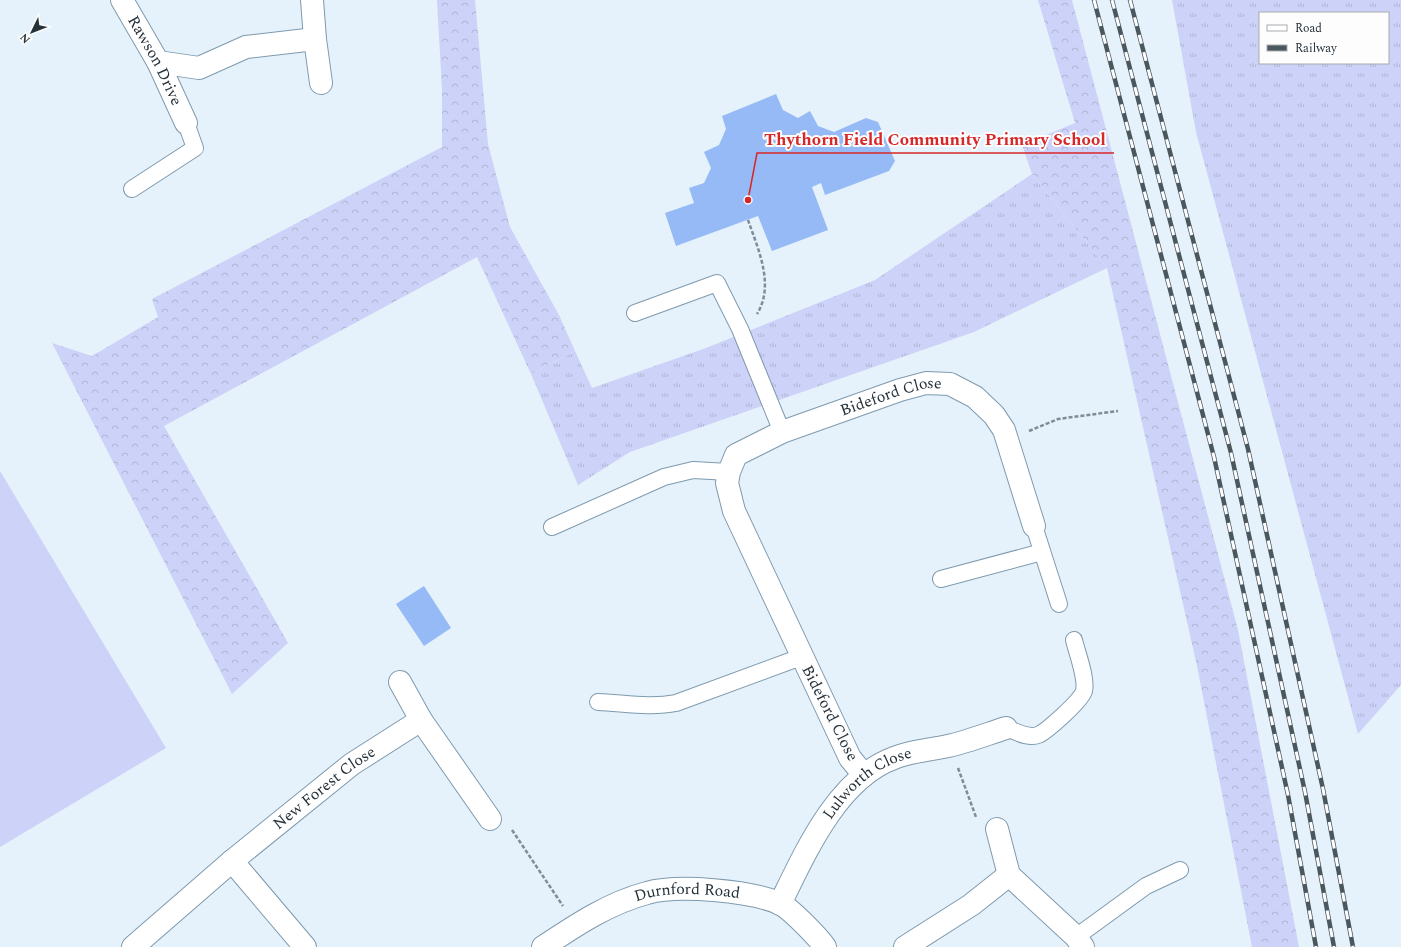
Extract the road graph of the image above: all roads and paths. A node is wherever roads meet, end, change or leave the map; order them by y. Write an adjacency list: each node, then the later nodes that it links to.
1 (122, 0): 4 (street, Rawson Drive)
2 (312, 0): 3 (street)
3 (315, 39): 4 (street); 5 (street)
4 (158, 62): 6 (street, Rawson Drive)
5 (321, 83)
6 (186, 123): 7 (lane)
7 (132, 189)
8 (748, 220): 10 (path)
9 (635, 314): 10 (lane)
10 (740, 329): 12 (lane)
11 (1118, 411): 13 (path)
12 (782, 432): 13 (street, Bideford Close); 14 (street, Bideford Close)
13 (1007, 441): 15 (street, Bideford Close)
14 (728, 472): 16 (lane); 21 (street, Bideford Close)
15 (1034, 526): 17 (lane)
16 (552, 527)
17 (1042, 552): 18 (lane); 19 (lane)
18 (941, 579)
19 (1059, 604)
20 (1074, 640): 25 (lane)
21 (802, 657): 23 (lane); 27 (street, Bideford Close)
22 (400, 682): 24 (street)
23 (598, 702)
24 (421, 720): 28 (street); 30 (street, New Forest Close)
25 (1006, 728): 26 (street, Lulworth Close)
26 (950, 746): 27 (street, Lulworth Close); 29 (path)
27 (864, 775): 33 (street, Lulworth Close)
28 (490, 819): 34 (path)
29 (988, 826): 32 (street)
30 (232, 861): 36 (street, New Forest Close); 37 (street)
31 (1180, 870): 35 (lane)
32 (1009, 875): 35 (street); 40 (street)
33 (780, 904): 34 (street, Durnford Road); 39 (street, Durnford Road)
34 (577, 924): 38 (street, Durnford Road)
35 (1080, 942)
36 (133, 947)
37 (306, 947)
38 (543, 947)
39 (825, 947)
40 (905, 947)

